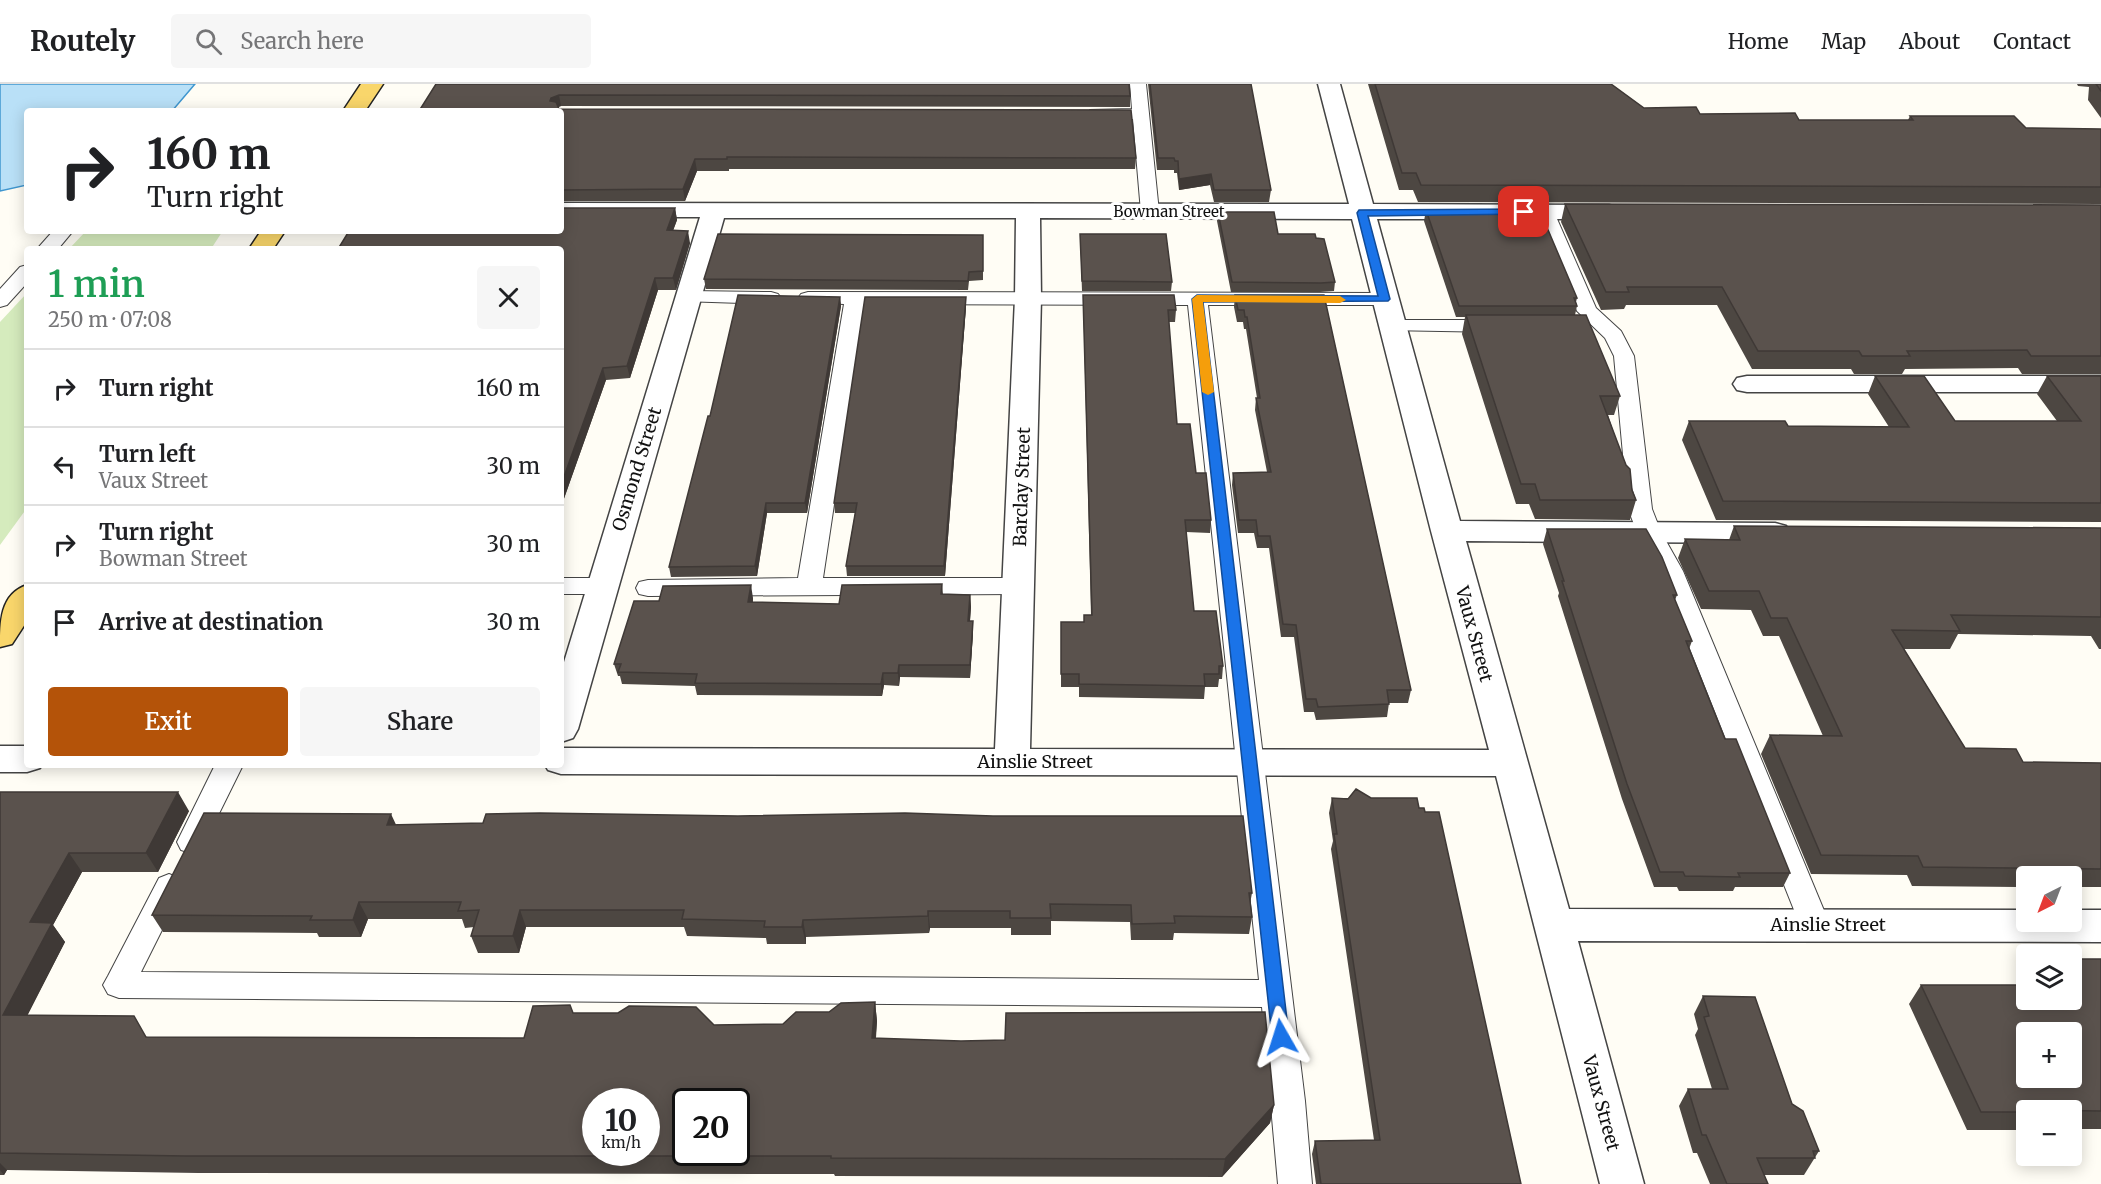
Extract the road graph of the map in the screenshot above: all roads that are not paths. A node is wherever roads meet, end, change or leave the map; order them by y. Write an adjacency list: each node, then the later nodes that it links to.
1 (372, 84): 4 (main road)
2 (1138, 84): 6 (lane)
3 (1329, 84): 13 (street, Vaux Street)
4 (356, 108)
5 (1082, 114): 6 (lane)
6 (1141, 114): 10 (lane)
7 (564, 210): 8 (street, Bowman Street)
8 (714, 211): 9 (street, Bowman Street); 17 (street, Osmond Street)
9 (1028, 212): 10 (street, Bowman Street); 19 (street, Barclay Street)
10 (1150, 212): 13 (street, Bowman Street)
11 (1545, 212): 12 (street, Bowman Street); 13 (street, Bowman Street); 23 (lane)
12 (1628, 212)
13 (1362, 213): 22 (street, Vaux Street)
14 (61, 234): 15 (lane)
15 (50, 246)
16 (24, 274): 21 (lane)
17 (689, 297): 18 (lane); 32 (street, Osmond Street)
18 (855, 298): 19 (lane); 33 (lane)
19 (1028, 298): 20 (lane); 34 (street, Barclay Street)
20 (1197, 299): 22 (lane); 43 (lane)
21 (0, 301)
22 (1388, 313): 24 (lane); 28 (street, Vaux Street)
23 (1603, 325): 25 (lane); 29 (lane)
24 (1520, 326)
25 (1579, 326)
26 (1747, 384): 27 (street)
27 (2101, 384)
28 (1446, 531): 29 (street); 44 (street, Vaux Street)
29 (1649, 532): 30 (street); 47 (lane)
30 (1804, 533)
31 (564, 586): 32 (lane)
32 (602, 586): 38 (street, Osmond Street)
33 (808, 586): 34 (lane); 35 (lane)
34 (1018, 586): 42 (street, Barclay Street)
35 (648, 588)
36 (24, 600): 37 (main road)
37 (0, 636)
38 (564, 719)
39 (0, 759): 40 (street)
40 (24, 759)
41 (564, 761): 42 (street, Ainslie Street)
42 (1012, 762): 43 (street, Ainslie Street)
43 (1249, 762): 44 (street, Ainslie Street); 49 (lane)
44 (1509, 763): 46 (street, Vaux Street)
45 (228, 768): 49 (lane)
46 (1554, 925): 47 (street, Ainslie Street); 51 (street, Vaux Street)
47 (1815, 925): 48 (street, Ainslie Street)
48 (2101, 926)
49 (1276, 994): 50 (lane)
50 (1295, 1184)
51 (1622, 1184)

